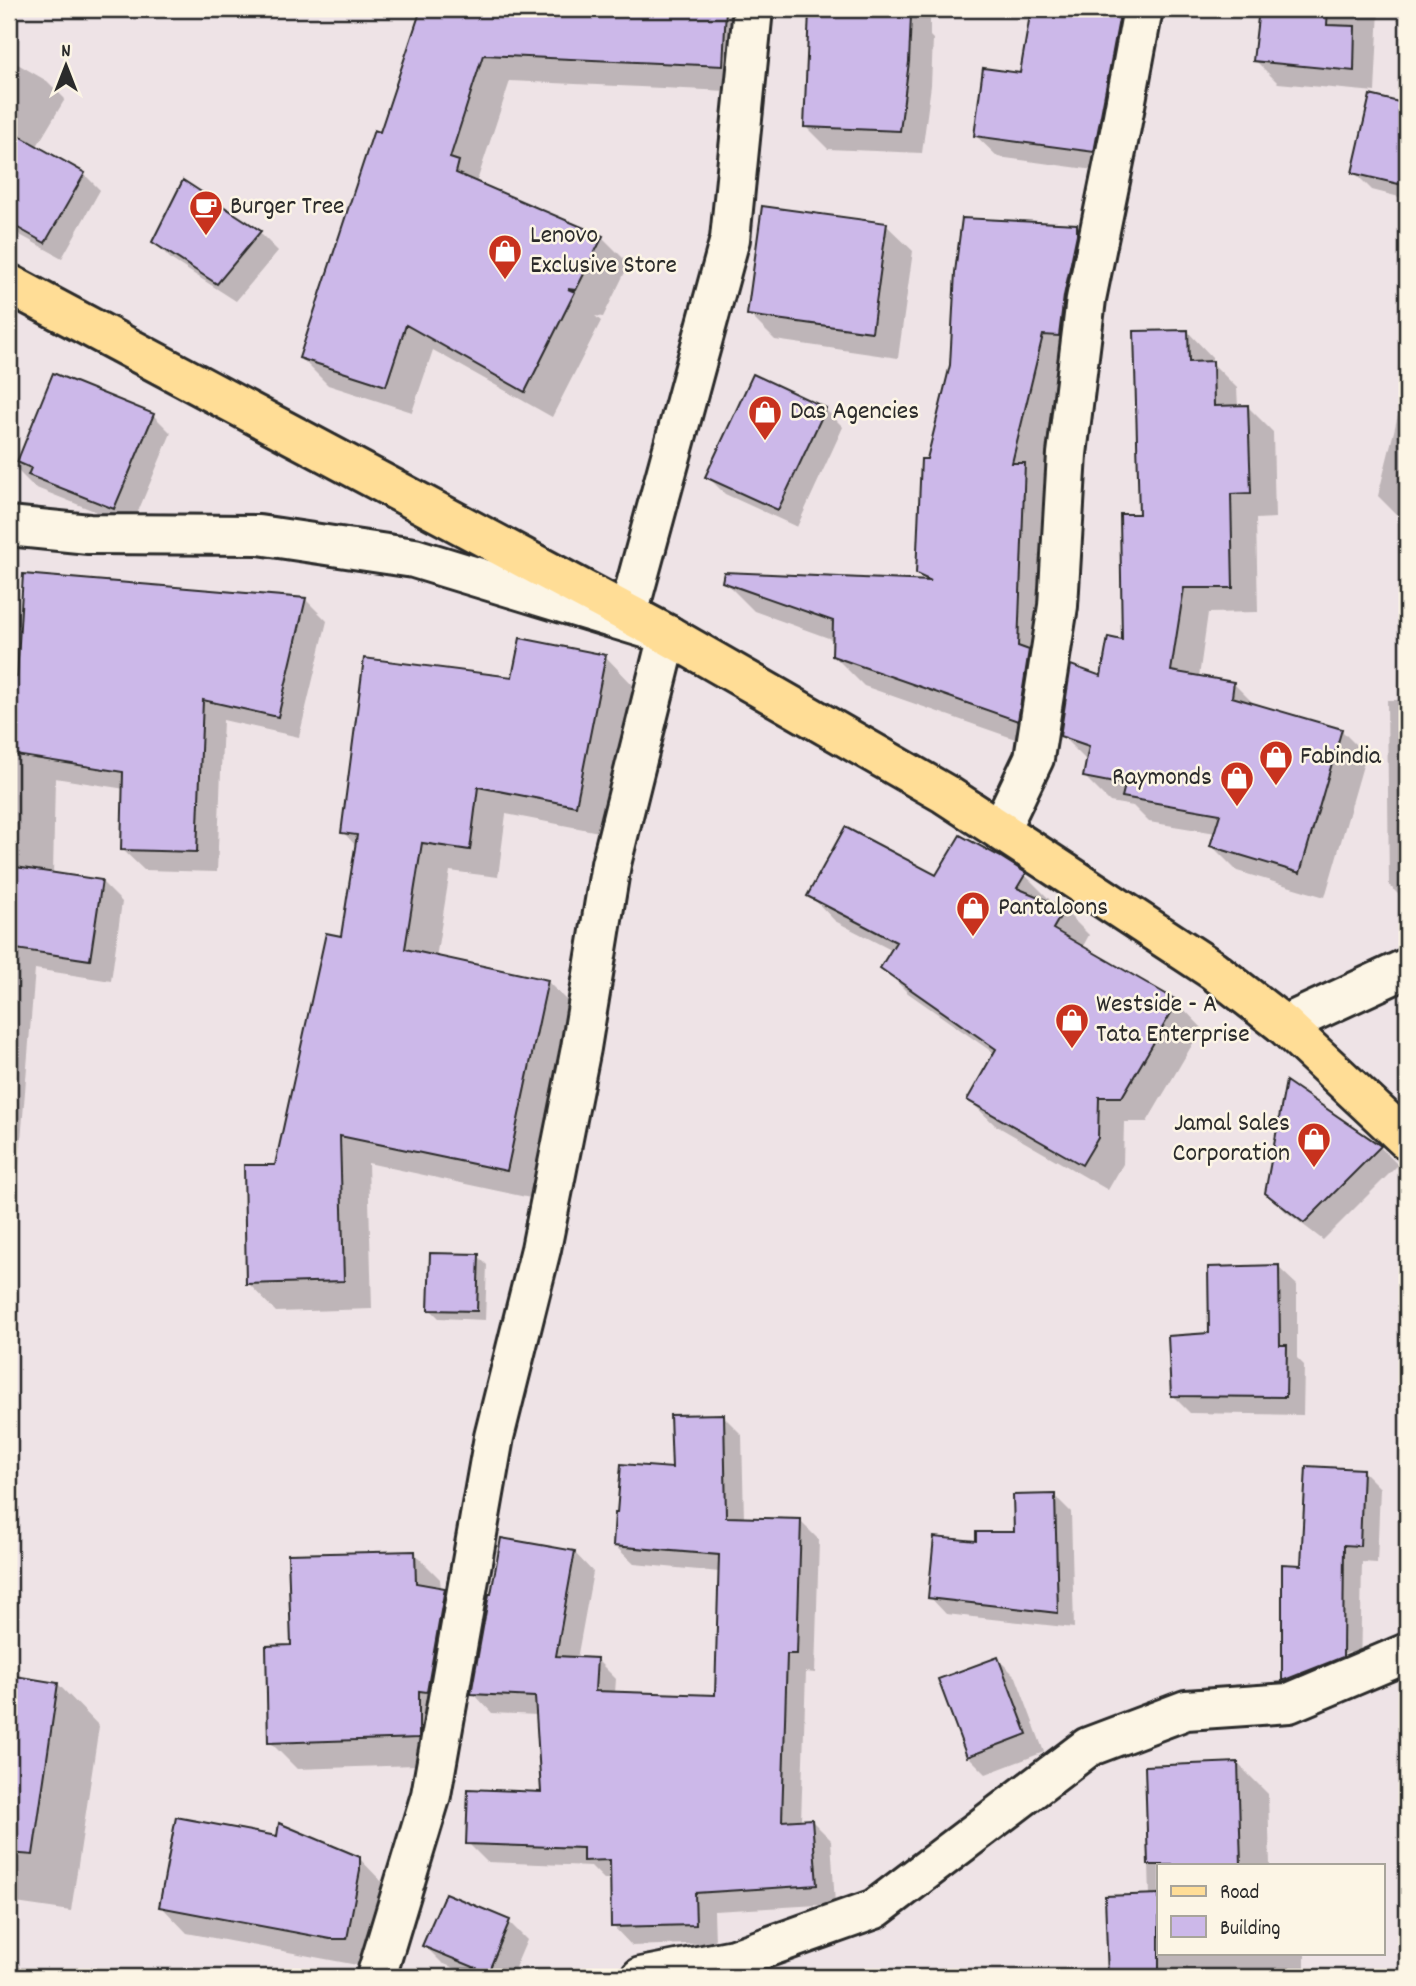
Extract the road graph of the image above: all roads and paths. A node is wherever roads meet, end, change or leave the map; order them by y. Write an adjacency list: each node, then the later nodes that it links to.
1 (753, 9): 5 (street)
2 (1143, 9): 7 (street)
3 (9, 284): 5 (main road)
4 (9, 526): 6 (street)
5 (628, 614): 6 (main road)
6 (668, 635): 7 (main road); 12 (street)
7 (1000, 829): 9 (main road)
8 (1407, 968): 9 (street)
9 (1284, 1025): 10 (main road)
10 (1407, 1140)
11 (1407, 1653): 13 (street)
12 (376, 1977)
13 (641, 1977)

